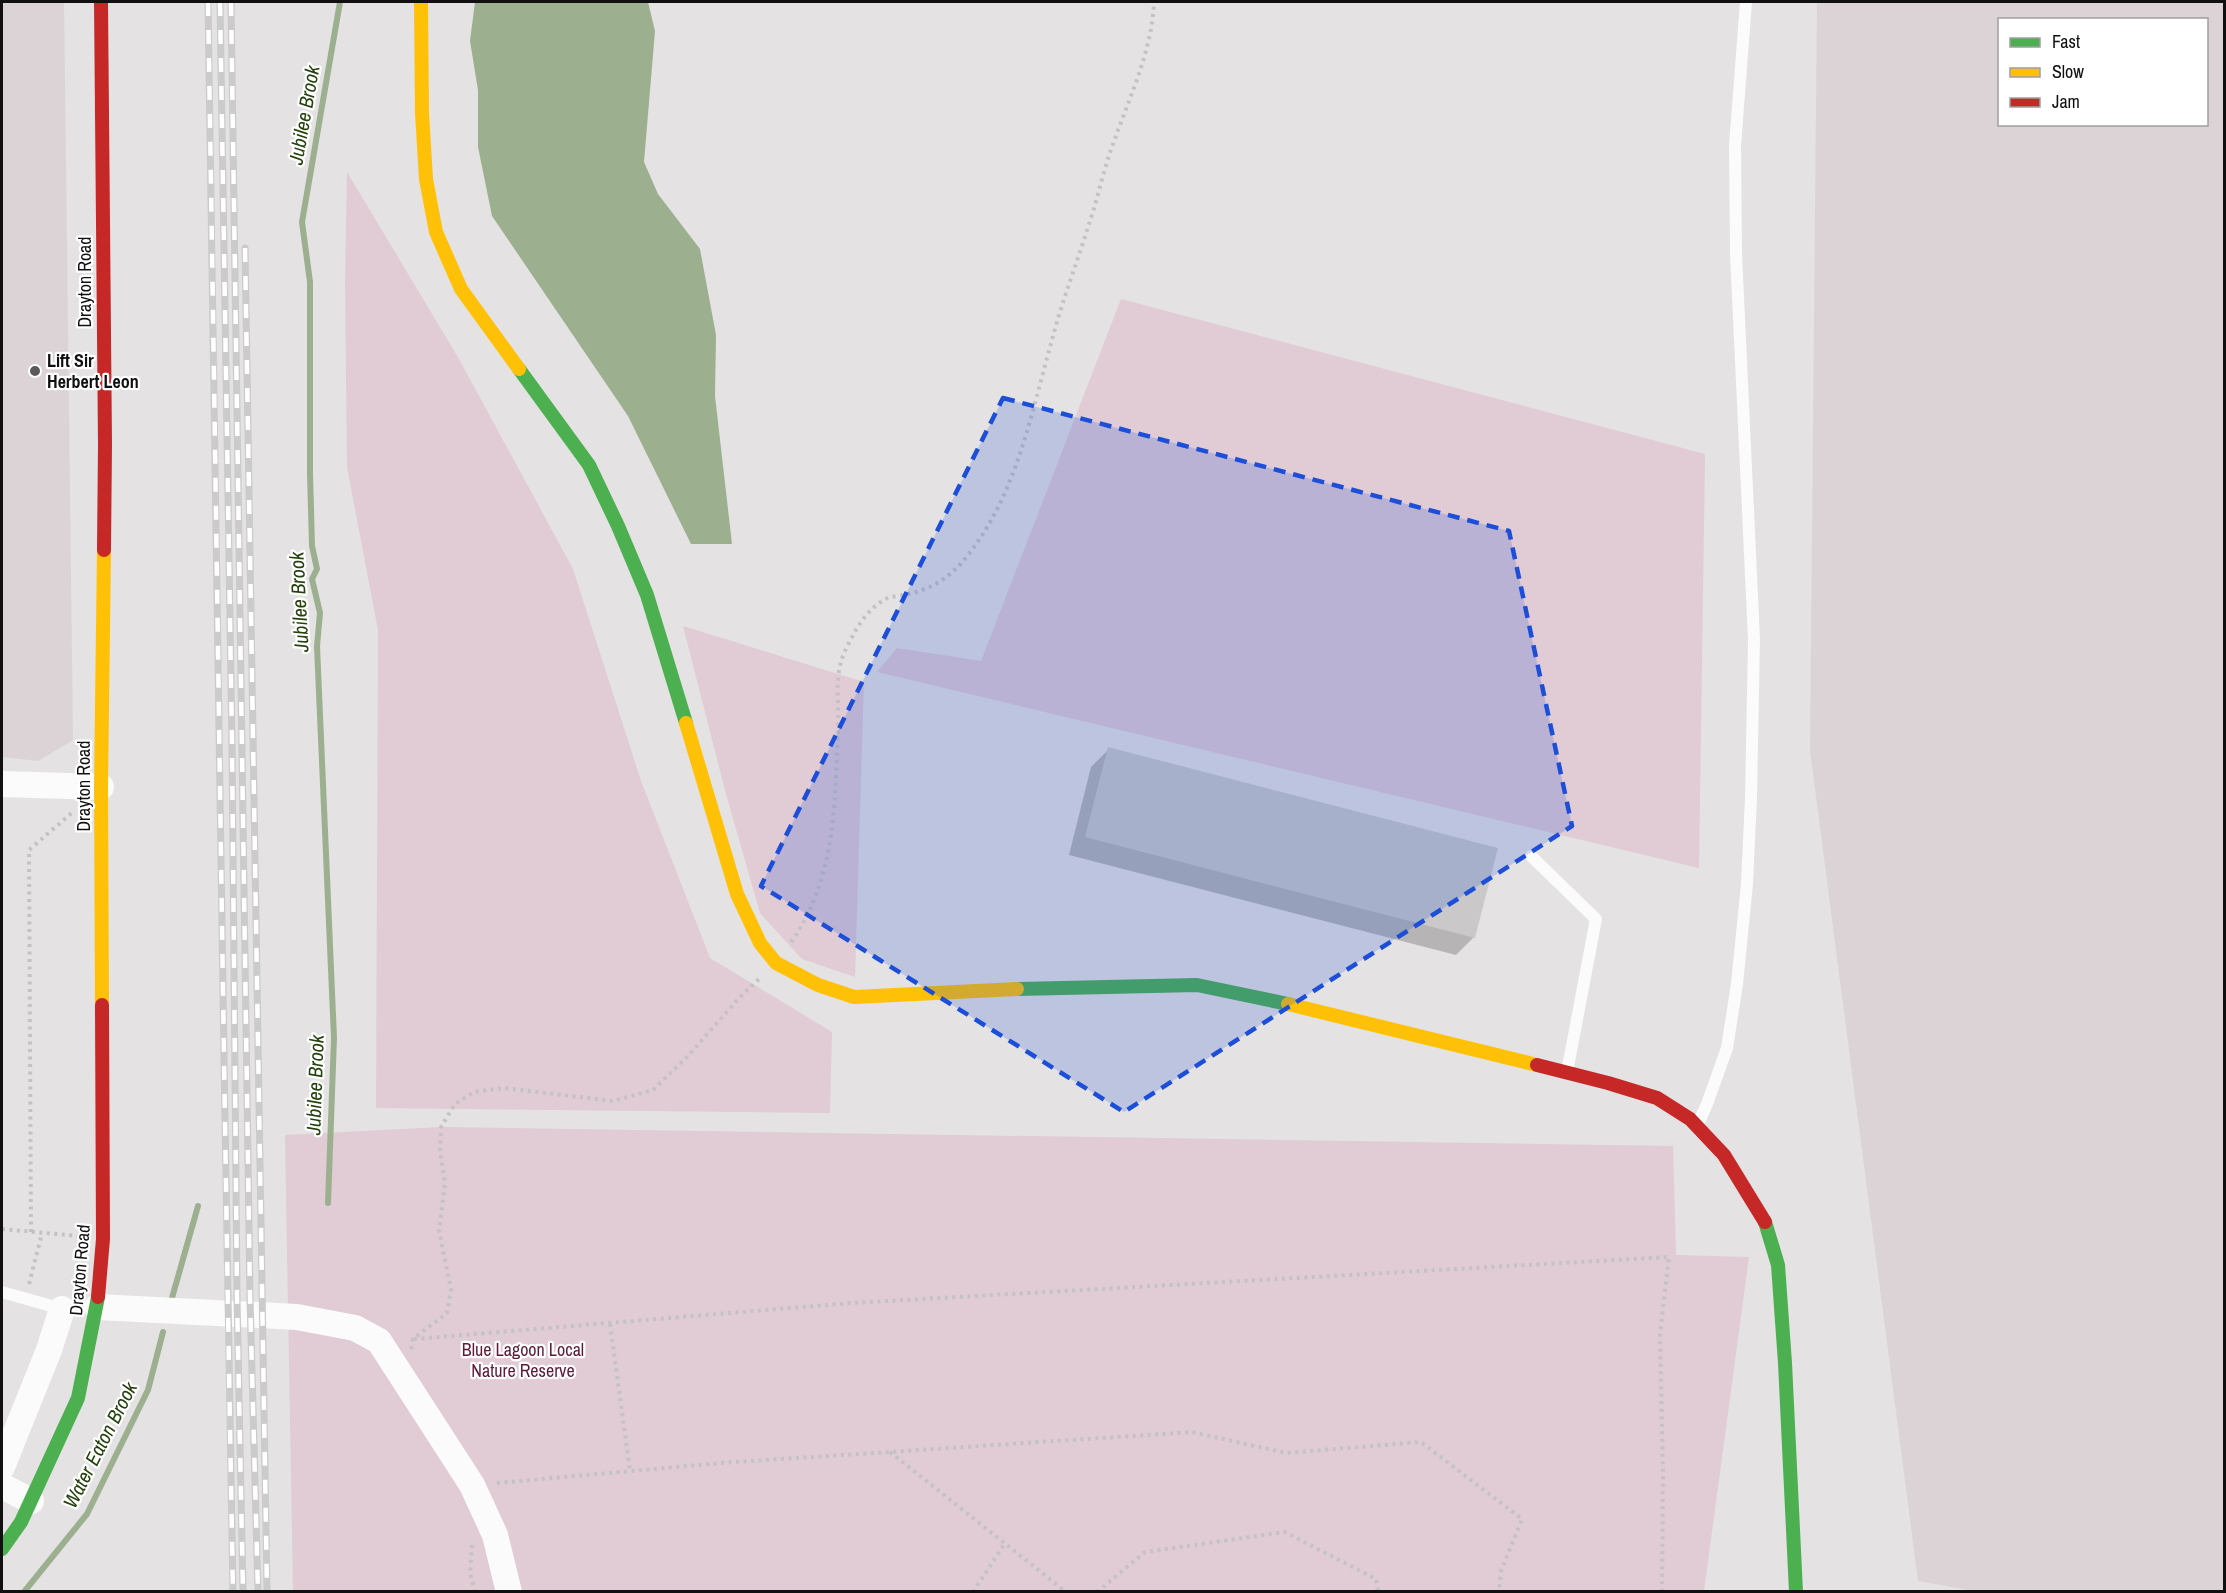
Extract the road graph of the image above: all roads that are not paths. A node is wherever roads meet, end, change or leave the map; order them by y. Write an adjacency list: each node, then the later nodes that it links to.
1 (101, 2): 5 (street, Drayton Road)
2 (422, 2): 7 (street)
3 (1746, 2): 8 (lane)
4 (2, 784): 5 (street)
5 (101, 787): 10 (street, Drayton Road)
6 (1531, 856): 7 (lane)
7 (1567, 1073): 8 (street)
8 (1697, 1126): 17 (street)
9 (2, 1292): 11 (lane)
10 (97, 1307): 14 (street, Drayton Road); 16 (street)
11 (62, 1310): 12 (street)
12 (2, 1467)
13 (2, 1486): 14 (street)
14 (31, 1501): 15 (street, Drayton Road)
15 (2, 1549)
16 (509, 1592)
17 (1796, 1592)

